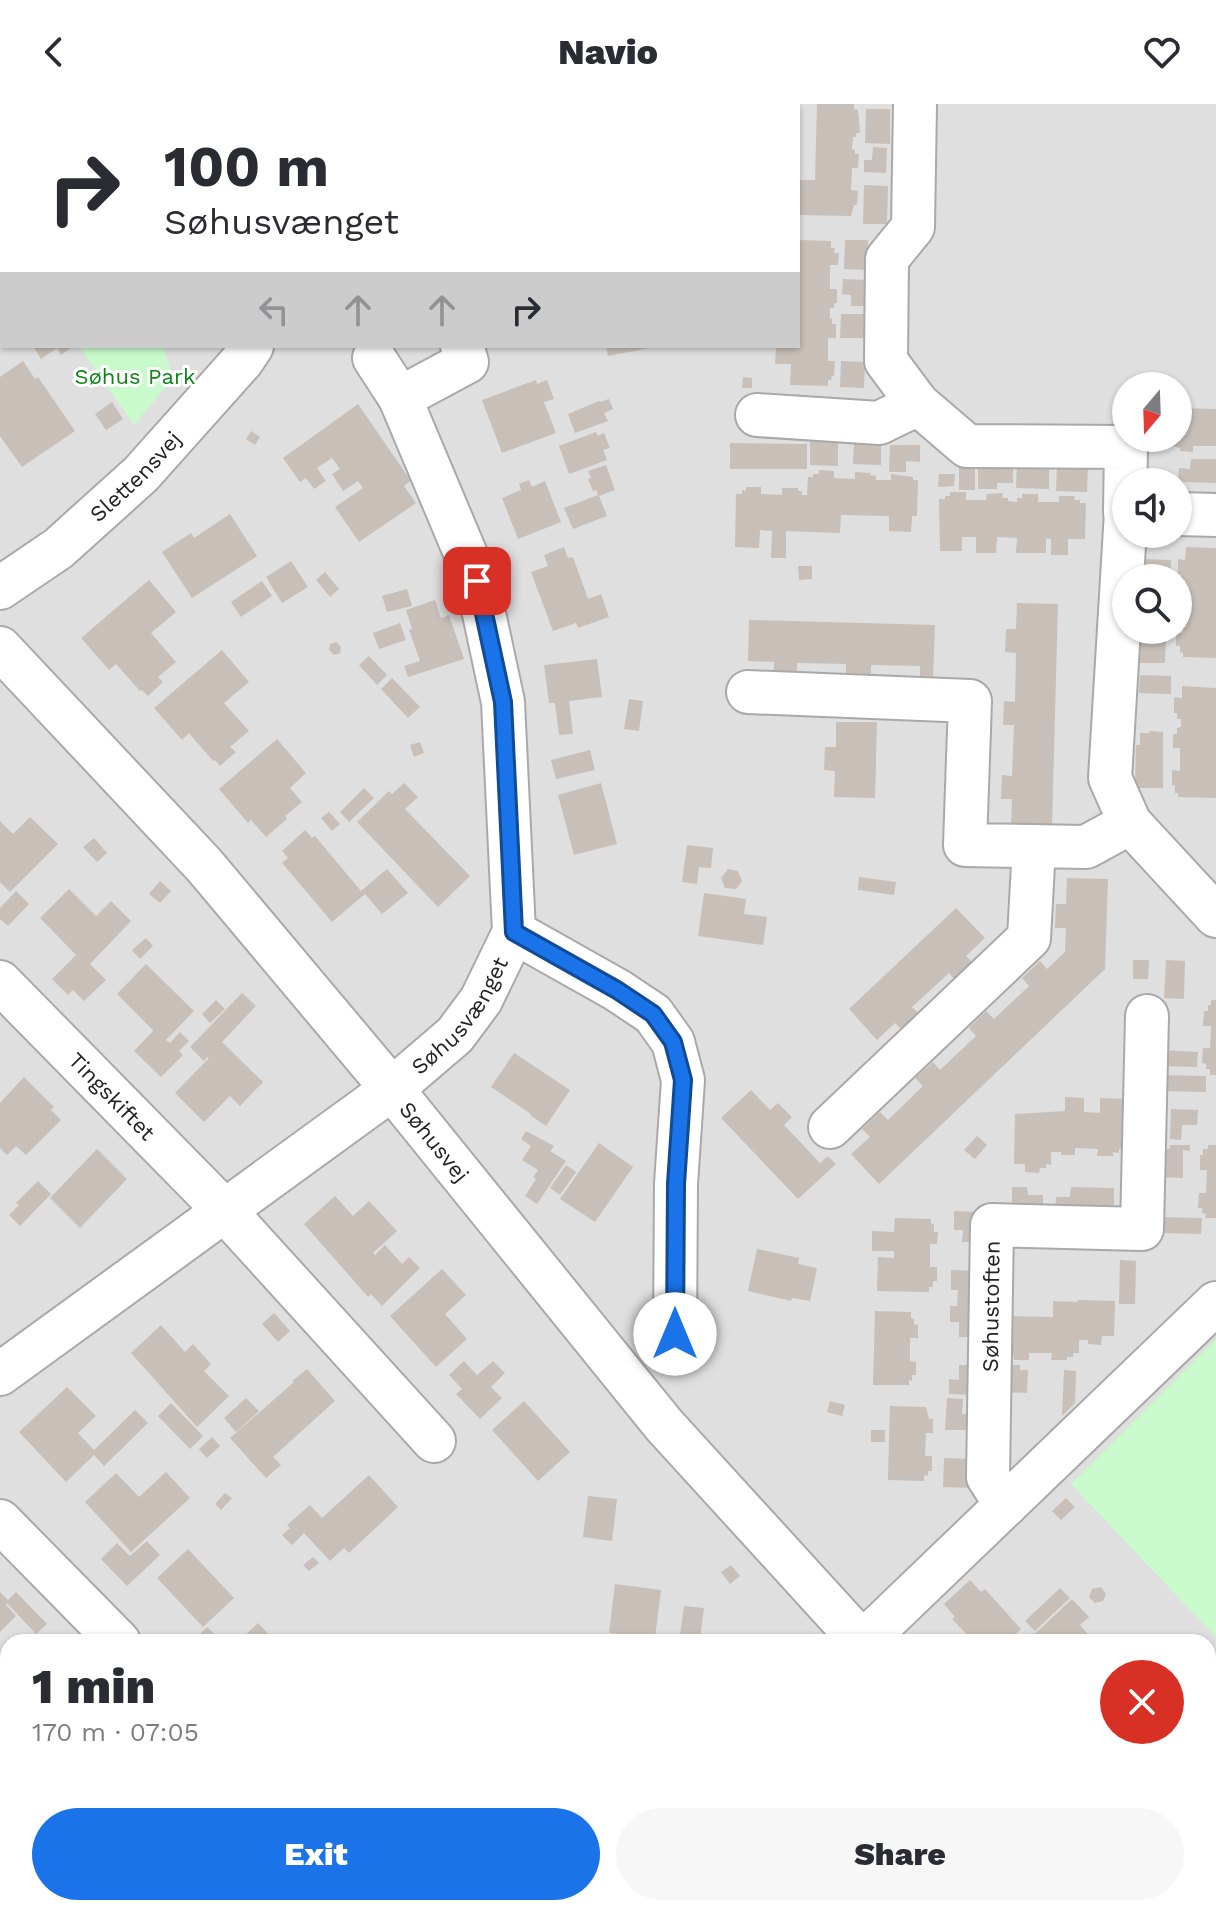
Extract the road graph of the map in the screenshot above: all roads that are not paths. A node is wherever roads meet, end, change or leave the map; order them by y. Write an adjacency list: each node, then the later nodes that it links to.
1 (915, 104): 6 (street)
2 (251, 348): 12 (street, Slettensvej)
3 (463, 348): 5 (street)
4 (374, 358): 5 (street, Søhusvænget)
5 (400, 398): 18 (street, Søhusvænget)
6 (918, 404): 7 (street); 8 (street)
7 (757, 415)
8 (1126, 468)
9 (1192, 514): 10 (street)
10 (1216, 515)
11 (1124, 548): 15 (street)
12 (0, 588)
13 (0, 648): 21 (street, Søhusvej)
14 (748, 692): 16 (street)
15 (1130, 823): 16 (street); 17 (street)
16 (1034, 846): 22 (street)
17 (1216, 916)
18 (514, 932): 21 (street, Søhusvænget); 25 (street, Søhusvænget)
19 (0, 982): 23 (street, Tingskiftet)
20 (1147, 1016): 28 (street, Søhustoften)
21 (392, 1089): 23 (street); 31 (street, Søhusvej)
22 (830, 1127)
23 (224, 1210): 26 (street); 27 (street, Tingskiftet)
24 (1216, 1303): 28 (street)
25 (675, 1334)
26 (0, 1374)
27 (434, 1441)
28 (1006, 1505): 32 (street)
29 (0, 1521): 30 (street)
30 (111, 1634)
31 (856, 1634)
32 (871, 1634)

